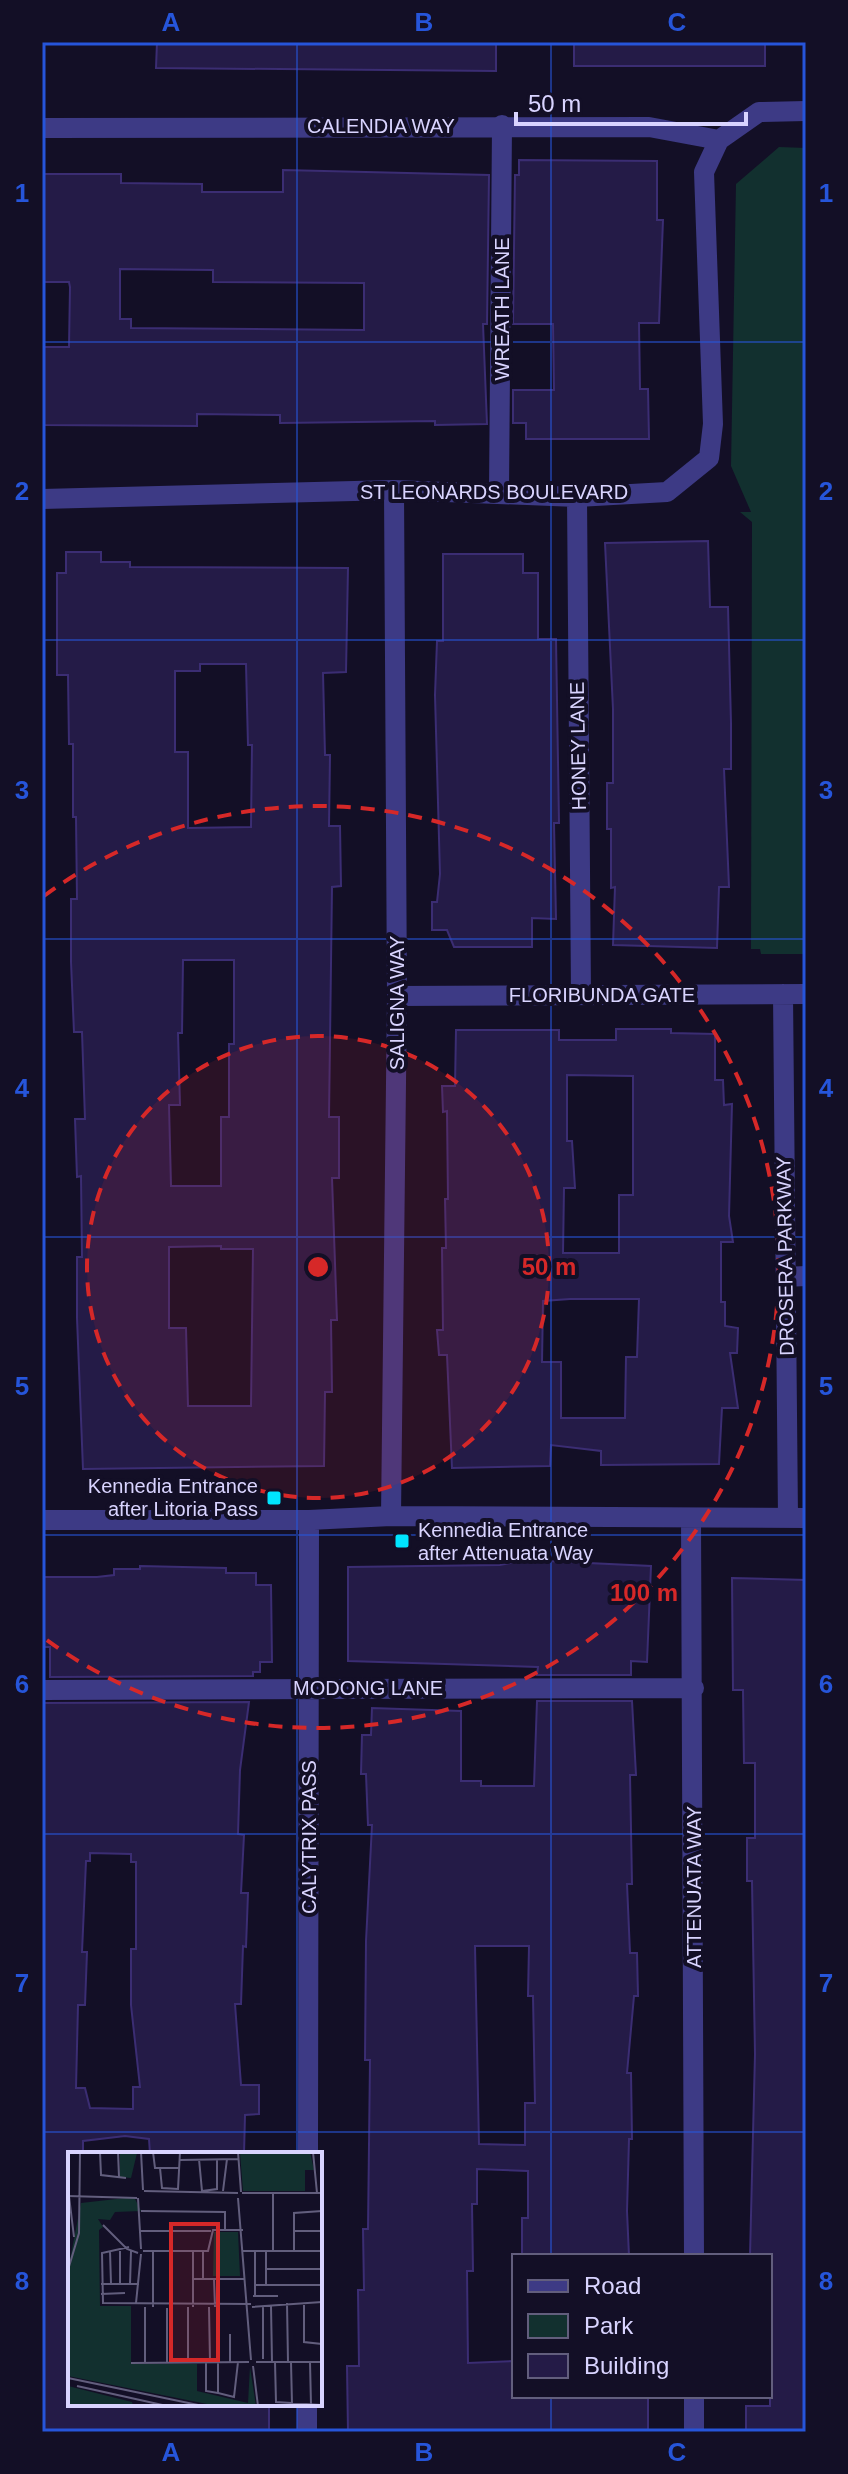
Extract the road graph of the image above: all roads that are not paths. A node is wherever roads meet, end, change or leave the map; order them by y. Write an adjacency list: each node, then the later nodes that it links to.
1 (806, 111): 4 (street)
2 (502, 125): 3 (street, CALENDIA WAY); 4 (street, CALENDIA WAY); 6 (street, WREATH LANE)
3 (42, 128)
4 (719, 140): 7 (street, ST LEONARDS BOULEVARD)
5 (394, 490): 6 (street, ST LEONARDS BOULEVARD); 8 (street, ST LEONARDS BOULEVARD); 12 (street, SALIGNA WAY)
6 (499, 492): 7 (street, ST LEONARDS BOULEVARD)
7 (577, 497): 9 (street, HONEY LANE)
8 (42, 499)
9 (581, 994): 10 (street, FLORIBUNDA GATE); 12 (street, FLORIBUNDA GATE)
10 (783, 994): 11 (street, FLORIBUNDA GATE); 14 (street, DROSERA PARKWAY)
11 (806, 994)
12 (397, 996): 15 (street, SALIGNA WAY)
13 (806, 1276): 14 (street)
14 (785, 1277): 17 (street, DROSERA PARKWAY)
15 (391, 1516): 16 (street); 19 (street)
16 (691, 1518): 17 (street); 21 (street, ATTENUATA WAY)
17 (797, 1518)
18 (42, 1520): 19 (street)
19 (309, 1520): 20 (street, CALYTRIX PASS)
20 (309, 1688): 21 (street, MODONG LANE); 22 (street, MODONG LANE); 23 (street, CALYTRIX PASS)
21 (694, 1688): 24 (street, ATTENUATA WAY)
22 (42, 1690)
23 (308, 2152)
24 (694, 2254)
25 (694, 2398): 28 (street)
26 (307, 2406): 27 (street)
27 (307, 2432)
28 (694, 2432)

